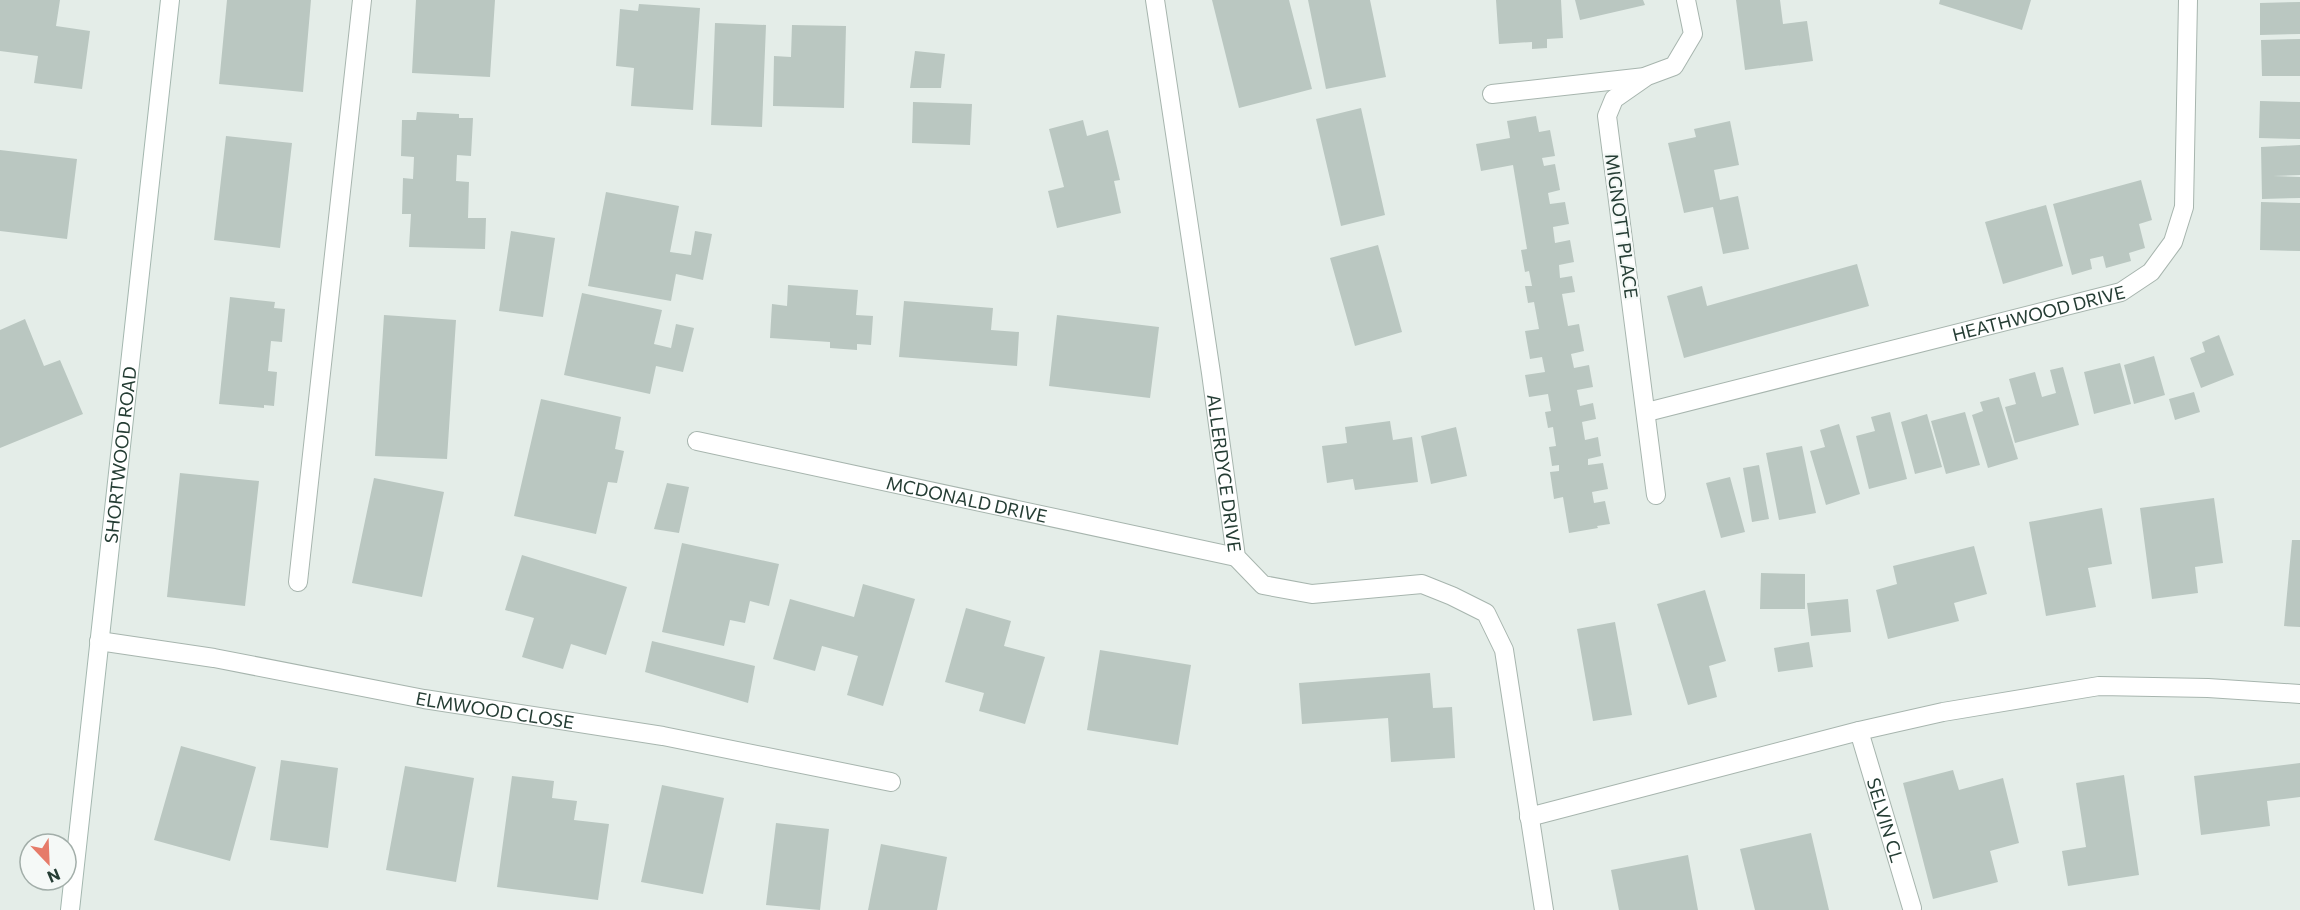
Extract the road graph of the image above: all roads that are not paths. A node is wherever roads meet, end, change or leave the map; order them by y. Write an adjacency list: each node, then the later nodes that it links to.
1 (170, 0): 13 (street, SHORTWOOD ROAD)
2 (362, 0): 12 (street)
3 (1155, 0): 11 (street, ALLERDYCE DRIVE)
4 (1686, 0): 6 (street, MIGNOTT PLACE)
5 (2188, 0): 8 (street, HEATHWOOD DRIVE)
6 (1647, 76): 7 (street); 8 (street, MIGNOTT PLACE)
7 (1492, 94)
8 (1647, 412): 10 (street, MIGNOTT PLACE)
9 (697, 441): 11 (street, MCDONALD DRIVE)
10 (1656, 495)
11 (1236, 557): 17 (street, ALLERDYCE DRIVE)
12 (298, 582)
13 (99, 640): 16 (street, ELMWOOD CLOSE); 19 (street, SHORTWOOD ROAD)
14 (2300, 694): 15 (street)
15 (1859, 731): 17 (street); 18 (street, SELVIN CL)
16 (891, 782)
17 (1529, 817): 20 (street, ALLERDYCE DRIVE)
18 (1912, 908)
19 (70, 910)
20 (1544, 910)

